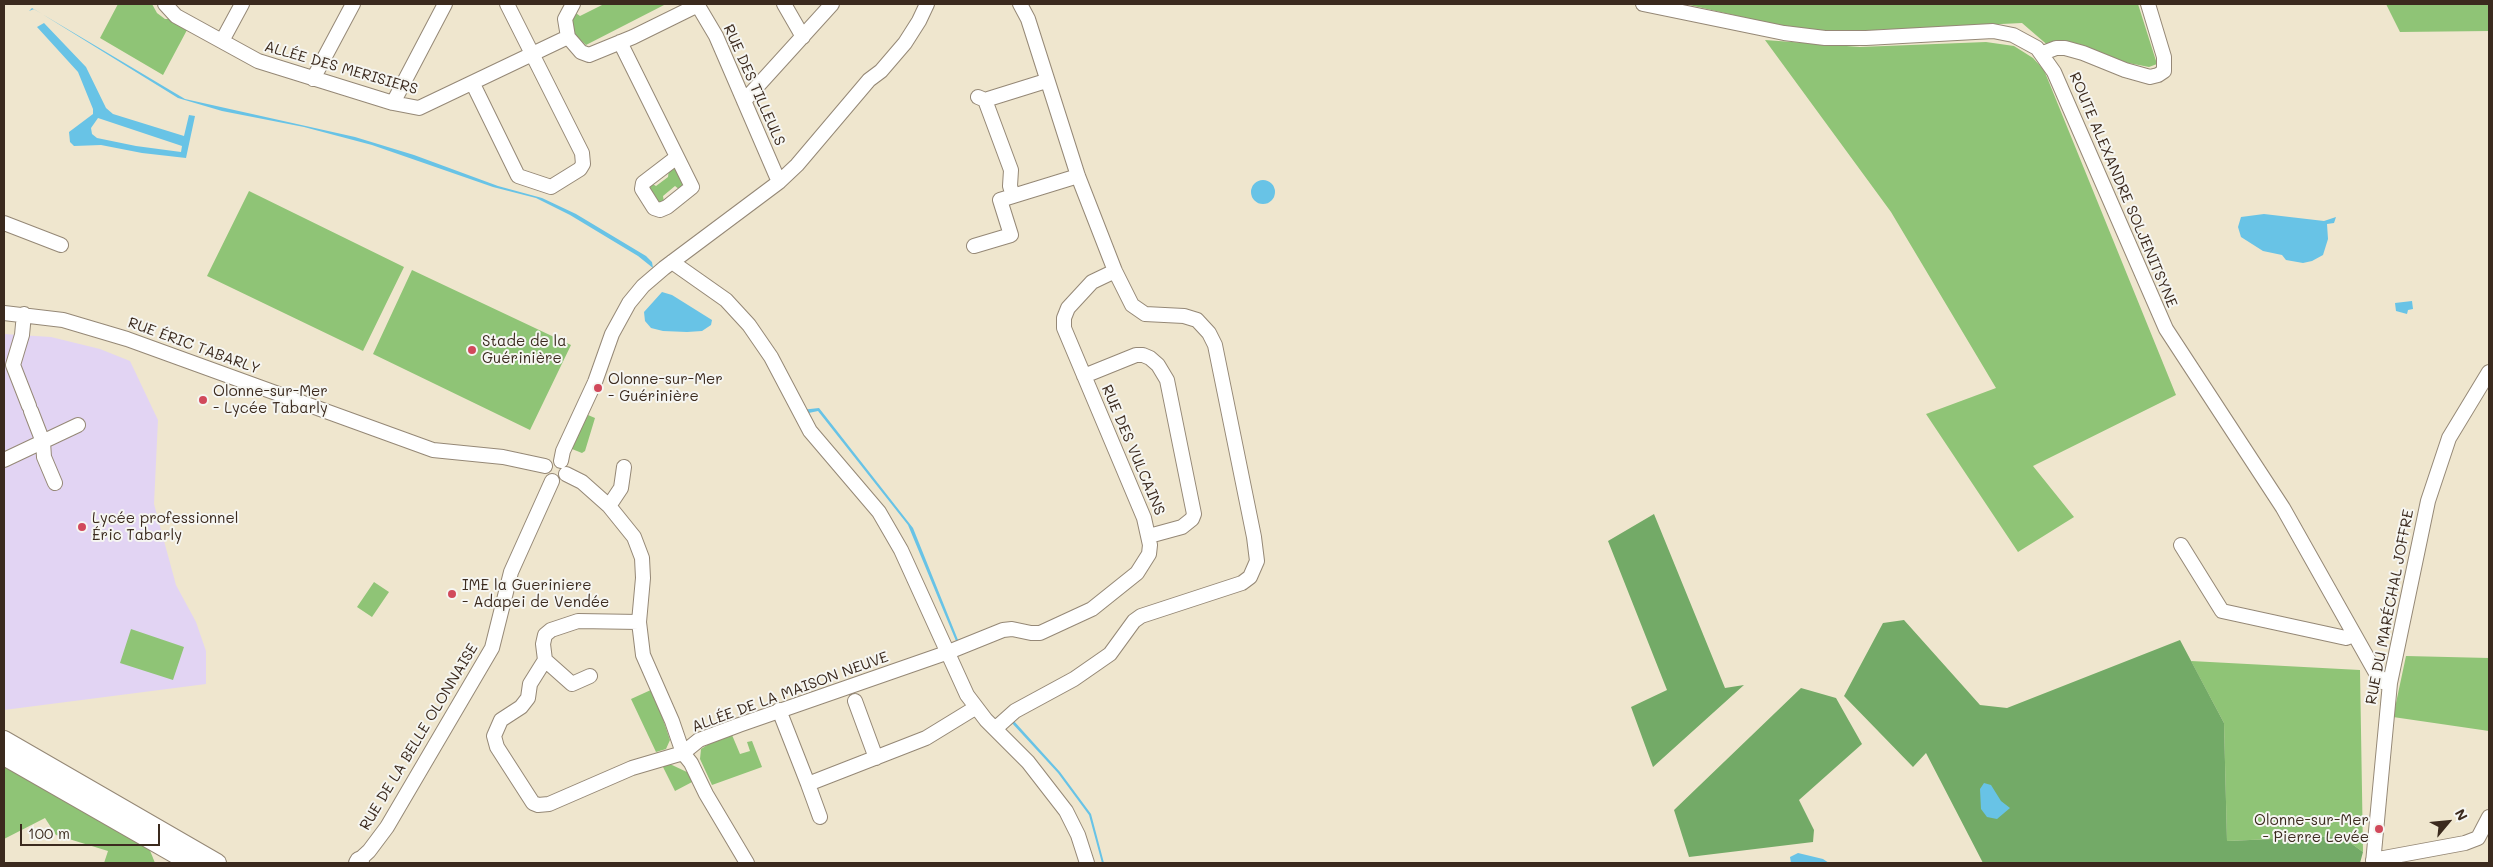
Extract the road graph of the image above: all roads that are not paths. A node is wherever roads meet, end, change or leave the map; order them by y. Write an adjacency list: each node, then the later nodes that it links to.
1 (164, 4): 16 (street, ALLÉE DES MERISIERS)
2 (242, 4): 16 (street)
3 (353, 4): 20 (street)
4 (445, 4): 24 (street)
5 (507, 4): 19 (street)
6 (573, 4): 14 (street)
7 (697, 4): 17 (street); 23 (street, RUE DES TILLEULS)
8 (784, 4): 15 (street)
9 (832, 4): 15 (street)
10 (926, 4): 27 (street)
11 (1020, 4): 21 (street)
12 (1643, 4): 18 (street, ROUTE ALEXANDRE SOLJENITSYNE)
13 (2148, 4): 18 (street)
14 (568, 37): 17 (street); 19 (street, ALLÉE DES MERISIERS)
15 (803, 37): 23 (street)
16 (222, 42): 20 (street, ALLÉE DES MERISIERS)
17 (620, 42): 25 (street)
18 (2042, 53): 50 (street, ROUTE ALEXANDRE SOLJENITSYNE)
19 (532, 54): 22 (street, ALLÉE DES MERISIERS); 22 (street)
20 (314, 79): 24 (street, ALLÉE DES MERISIERS)
21 (1046, 81): 26 (street); 28 (street)
22 (473, 84): 24 (street, ALLÉE DES MERISIERS)
23 (744, 101): 27 (street, RUE DES TILLEULS)
24 (392, 103)
25 (677, 157)
26 (1078, 176): 28 (street); 33 (street)
27 (779, 182): 32 (street)
28 (1013, 196): 31 (street)
29 (4, 223): 30 (street)
30 (61, 245)
31 (974, 246)
32 (672, 262): 42 (street); 51 (street)
33 (1115, 271): 37 (street, RUE DES VULCAINS); 58 (street)
34 (4, 313): 35 (street, RUE ÉRIC TABARLY)
35 (24, 314): 39 (street); 41 (street, RUE ÉRIC TABARLY)
36 (2489, 372): 54 (street, RUE DU MARÉCHAL JOFFRE)
37 (1084, 376): 47 (street, RUE DES VULCAINS); 47 (street)
38 (78, 425): 39 (street)
39 (43, 442): 40 (street); 45 (street)
40 (4, 460)
41 (545, 466): 42 (street); 44 (street)
42 (564, 467): 44 (street); 46 (street)
43 (624, 467): 46 (street)
44 (552, 481): 66 (street, RUE DE LA BELLE OLONNAISE)
45 (55, 483)
46 (609, 506): 49 (street)
47 (1149, 536): 51 (street, RUE DES VULCAINS)
48 (2181, 546): 50 (street)
49 (639, 622): 52 (street); 60 (street)
50 (2354, 635): 54 (street, ROUTE ALEXANDRE SOLJENITSYNE)
51 (946, 653): 56 (street); 57 (street, ALLÉE DE LA MAISON NEUVE)
52 (545, 660): 53 (street); 60 (street)
53 (590, 676)
54 (2390, 683): 67 (street, RUE DU MARÉCHAL JOFFRE)
55 (855, 701): 62 (street)
56 (975, 708): 58 (street); 62 (street)
57 (780, 710): 60 (street, ALLÉE DE LA MAISON NEUVE); 63 (street)
58 (996, 728): 71 (street)
59 (4, 740): 69 (main road)
60 (683, 752): 70 (street, ALLÉE DE LA MAISON NEUVE)
61 (4, 756): 68 (main road)
62 (876, 758): 63 (street)
63 (808, 784): 64 (street)
64 (820, 817)
65 (2489, 817): 67 (street)
66 (358, 862)
67 (2373, 862)
68 (190, 863)
69 (217, 863)
70 (747, 863)
71 (1087, 863)

